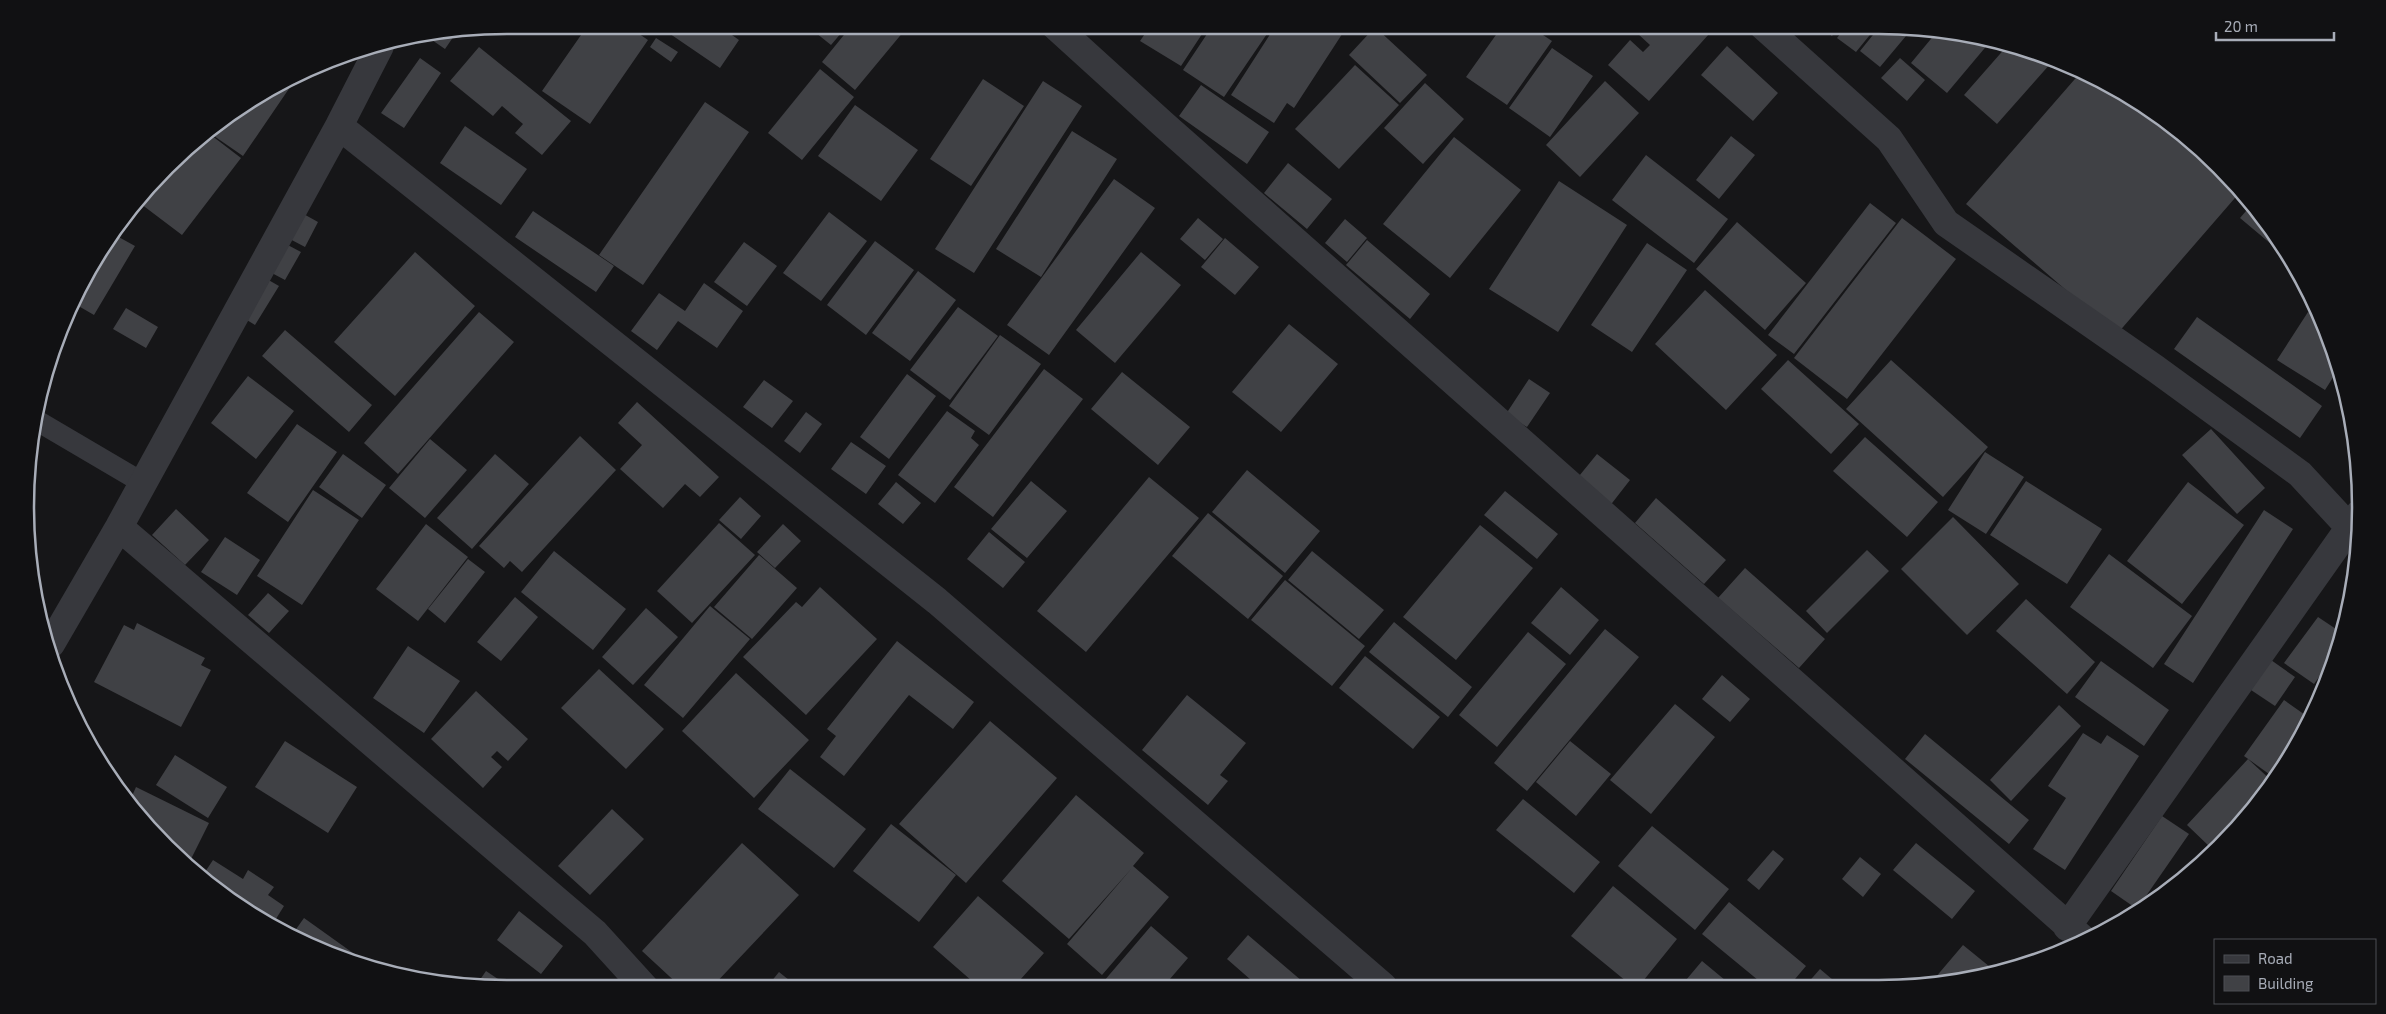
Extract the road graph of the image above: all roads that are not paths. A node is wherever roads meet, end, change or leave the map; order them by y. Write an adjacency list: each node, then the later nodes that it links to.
1 (1064, 34): 11 (street)
2 (1772, 34): 7 (street)
3 (377, 52): 4 (street)
4 (340, 126): 6 (street); 13 (street)
5 (41, 423): 6 (lane)
6 (143, 483): 8 (street)
7 (2352, 521)
8 (119, 528): 10 (street); 12 (street)
9 (2351, 529): 11 (street)
10 (53, 639)
11 (2076, 934)
12 (638, 980)
13 (1376, 980)

